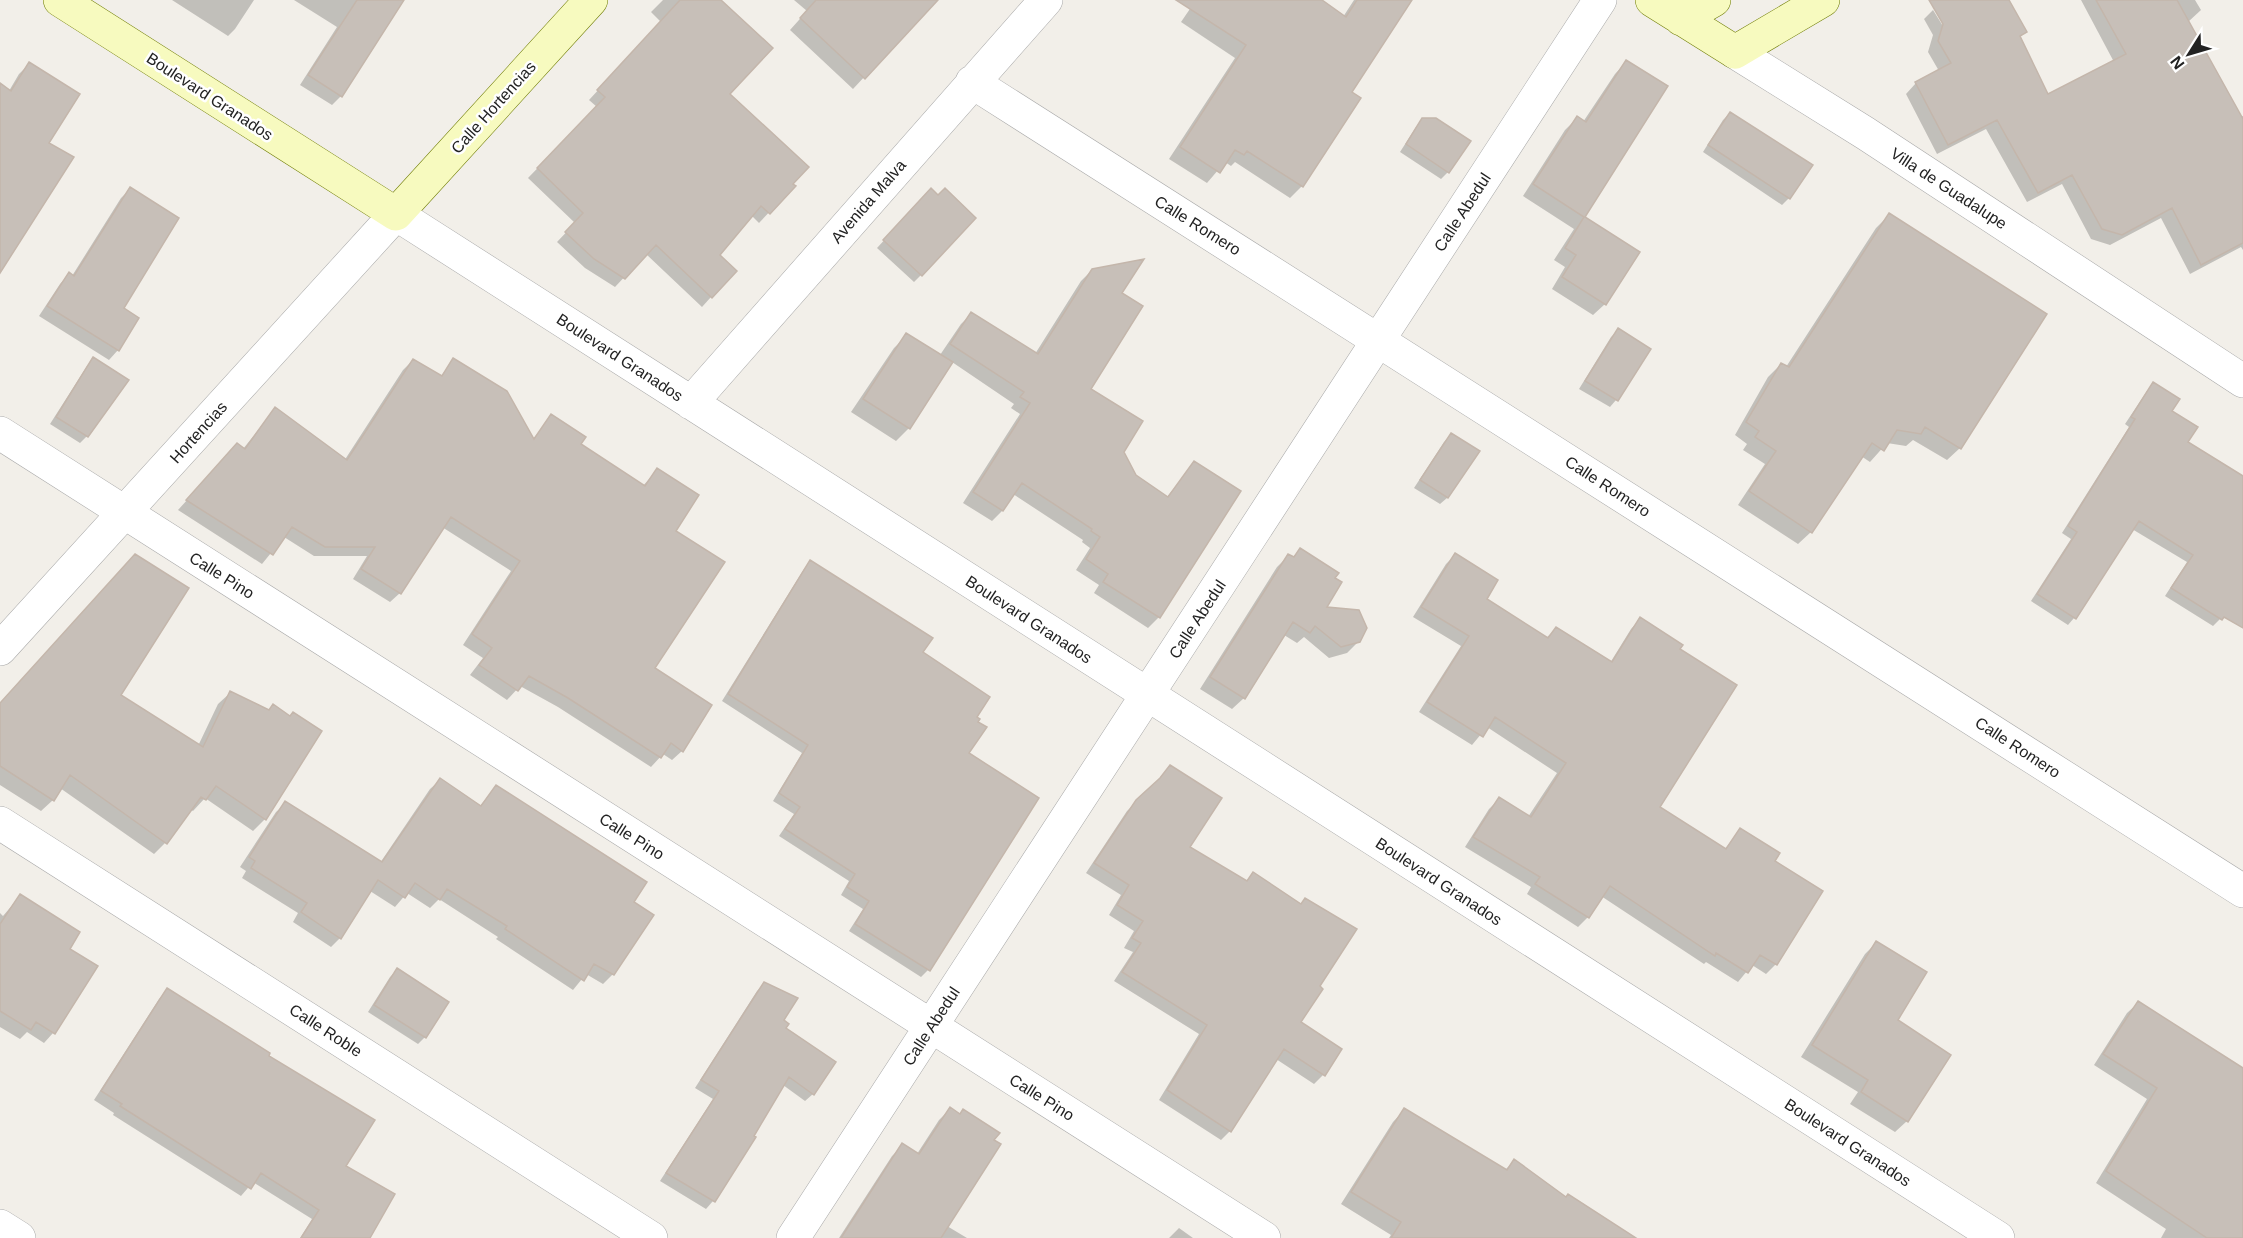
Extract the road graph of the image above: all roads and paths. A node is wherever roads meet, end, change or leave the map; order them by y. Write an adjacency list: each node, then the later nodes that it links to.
1 (60, 0): 11 (street, Boulevard Granados)
2 (591, 0): 11 (street, Calle Hortencias)
3 (1046, 0): 10 (street, Avenida Malva)
4 (1600, 0): 12 (street, Calle Abedul)
5 (1652, 0): 8 (street, Villa de Guadalupe)
6 (1714, 0): 8 (street)
7 (1809, 3): 9 (street)
8 (1681, 19): 9 (street, Villa de Guadalupe)
9 (1735, 52): 13 (street, Villa de Guadalupe)
10 (972, 82): 12 (street, Calle Romero); 14 (street, Avenida Malva)
11 (396, 214): 14 (street, Boulevard Granados); 16 (street, Hortencias)
12 (1378, 340): 18 (street, Calle Abedul); 20 (street, Calle Romero)
13 (2243, 381)
14 (691, 403): 18 (street, Boulevard Granados)
15 (0, 434): 16 (street, Calle Pino)
16 (124, 513): 17 (street, Hortencias); 21 (street, Calle Pino)
17 (0, 649)
18 (1148, 695): 21 (street, Calle Abedul); 27 (street, Boulevard Granados)
19 (0, 823): 24 (street, Calle Roble)
20 (2243, 891)
21 (932, 1026): 25 (street, Calle Abedul); 26 (street, Calle Pino)
22 (0, 1226): 23 (street)
23 (19, 1238)
24 (651, 1238)
25 (793, 1238)
26 (1264, 1238)
27 (1998, 1238)

